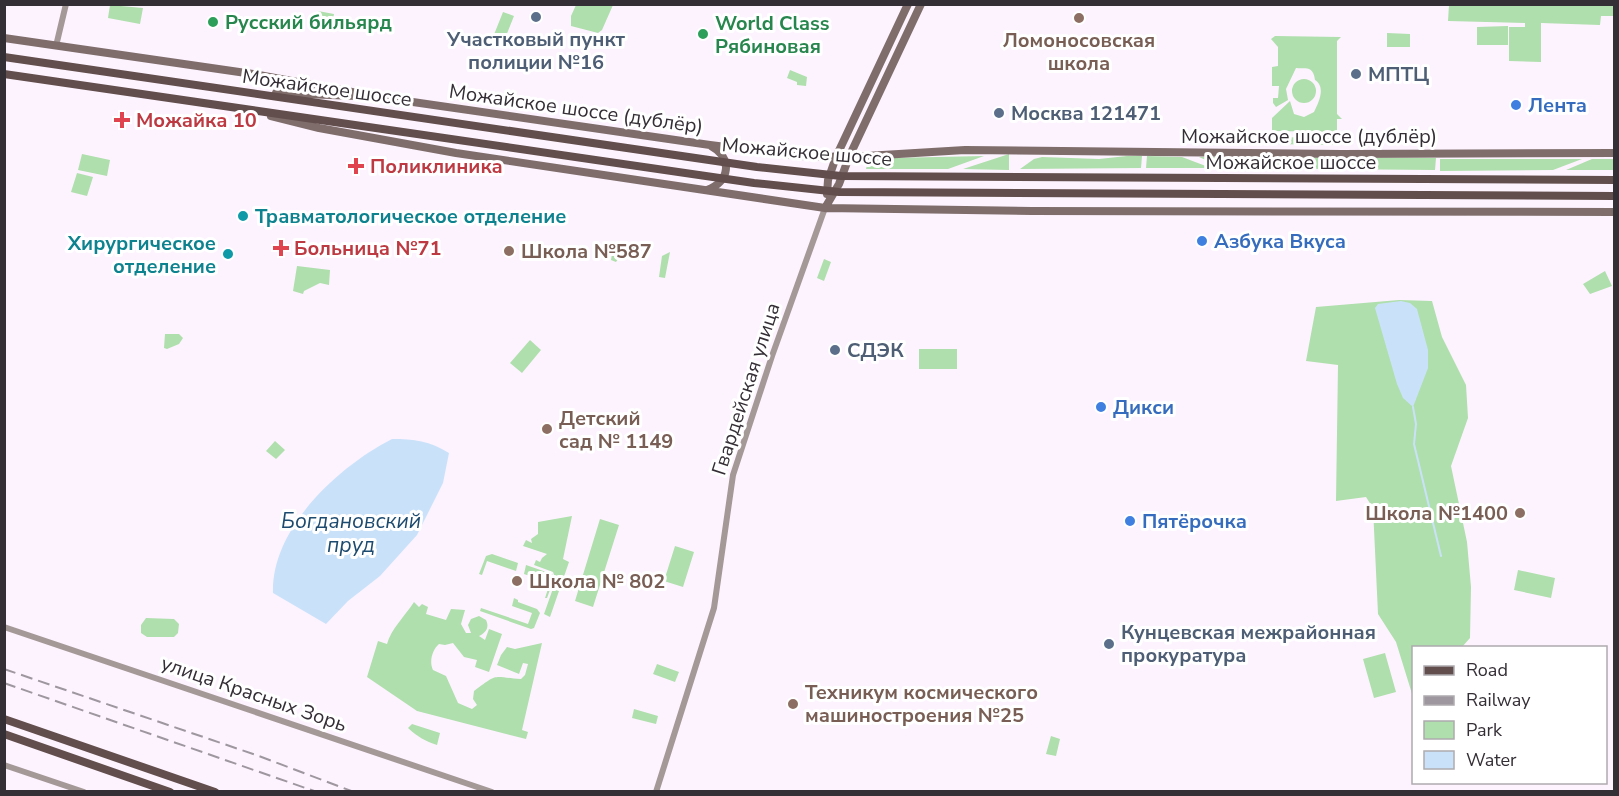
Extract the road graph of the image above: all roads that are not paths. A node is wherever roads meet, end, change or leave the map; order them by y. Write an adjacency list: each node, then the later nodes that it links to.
1 (66, 4): 5 (street)
2 (908, 4): 13 (main road)
3 (921, 4): 14 (main road)
4 (4, 38): 5 (main road, Можайское шоссе (дублёр))
5 (56, 45): 9 (main road, Можайское шоссе (дублёр))
6 (4, 57): 8 (main road, Можайское шоссе)
7 (4, 74): 10 (main road, Можайское шоссе)
8 (247, 92): 9 (main road); 15 (main road, Можайское шоссе)
9 (385, 98): 11 (main road, Можайское шоссе (дублёр))
10 (243, 110): 16 (main road); 17 (main road, Можайское шоссе)
11 (710, 145): 13 (main road, Можайское шоссе (дублёр)); 16 (main road)
12 (1614, 153): 14 (main road, Можайское шоссе (дублёр))
13 (836, 157): 14 (main road, Можайское шоссе (дублёр)); 18 (main road)
14 (849, 157): 18 (main road)
15 (1614, 180)
16 (702, 191): 18 (main road)
17 (1614, 196)
18 (825, 208): 19 (main road); 28 (street, Гвардейская улица)
19 (1614, 212)
20 (4, 627): 27 (street, улица Красных Зорь)
21 (4, 719): 26 (main road)
22 (4, 734): 25 (main road)
23 (4, 765): 24 (street)
24 (84, 792)
25 (170, 792)
26 (215, 792)
27 (492, 792)
28 (656, 792)

